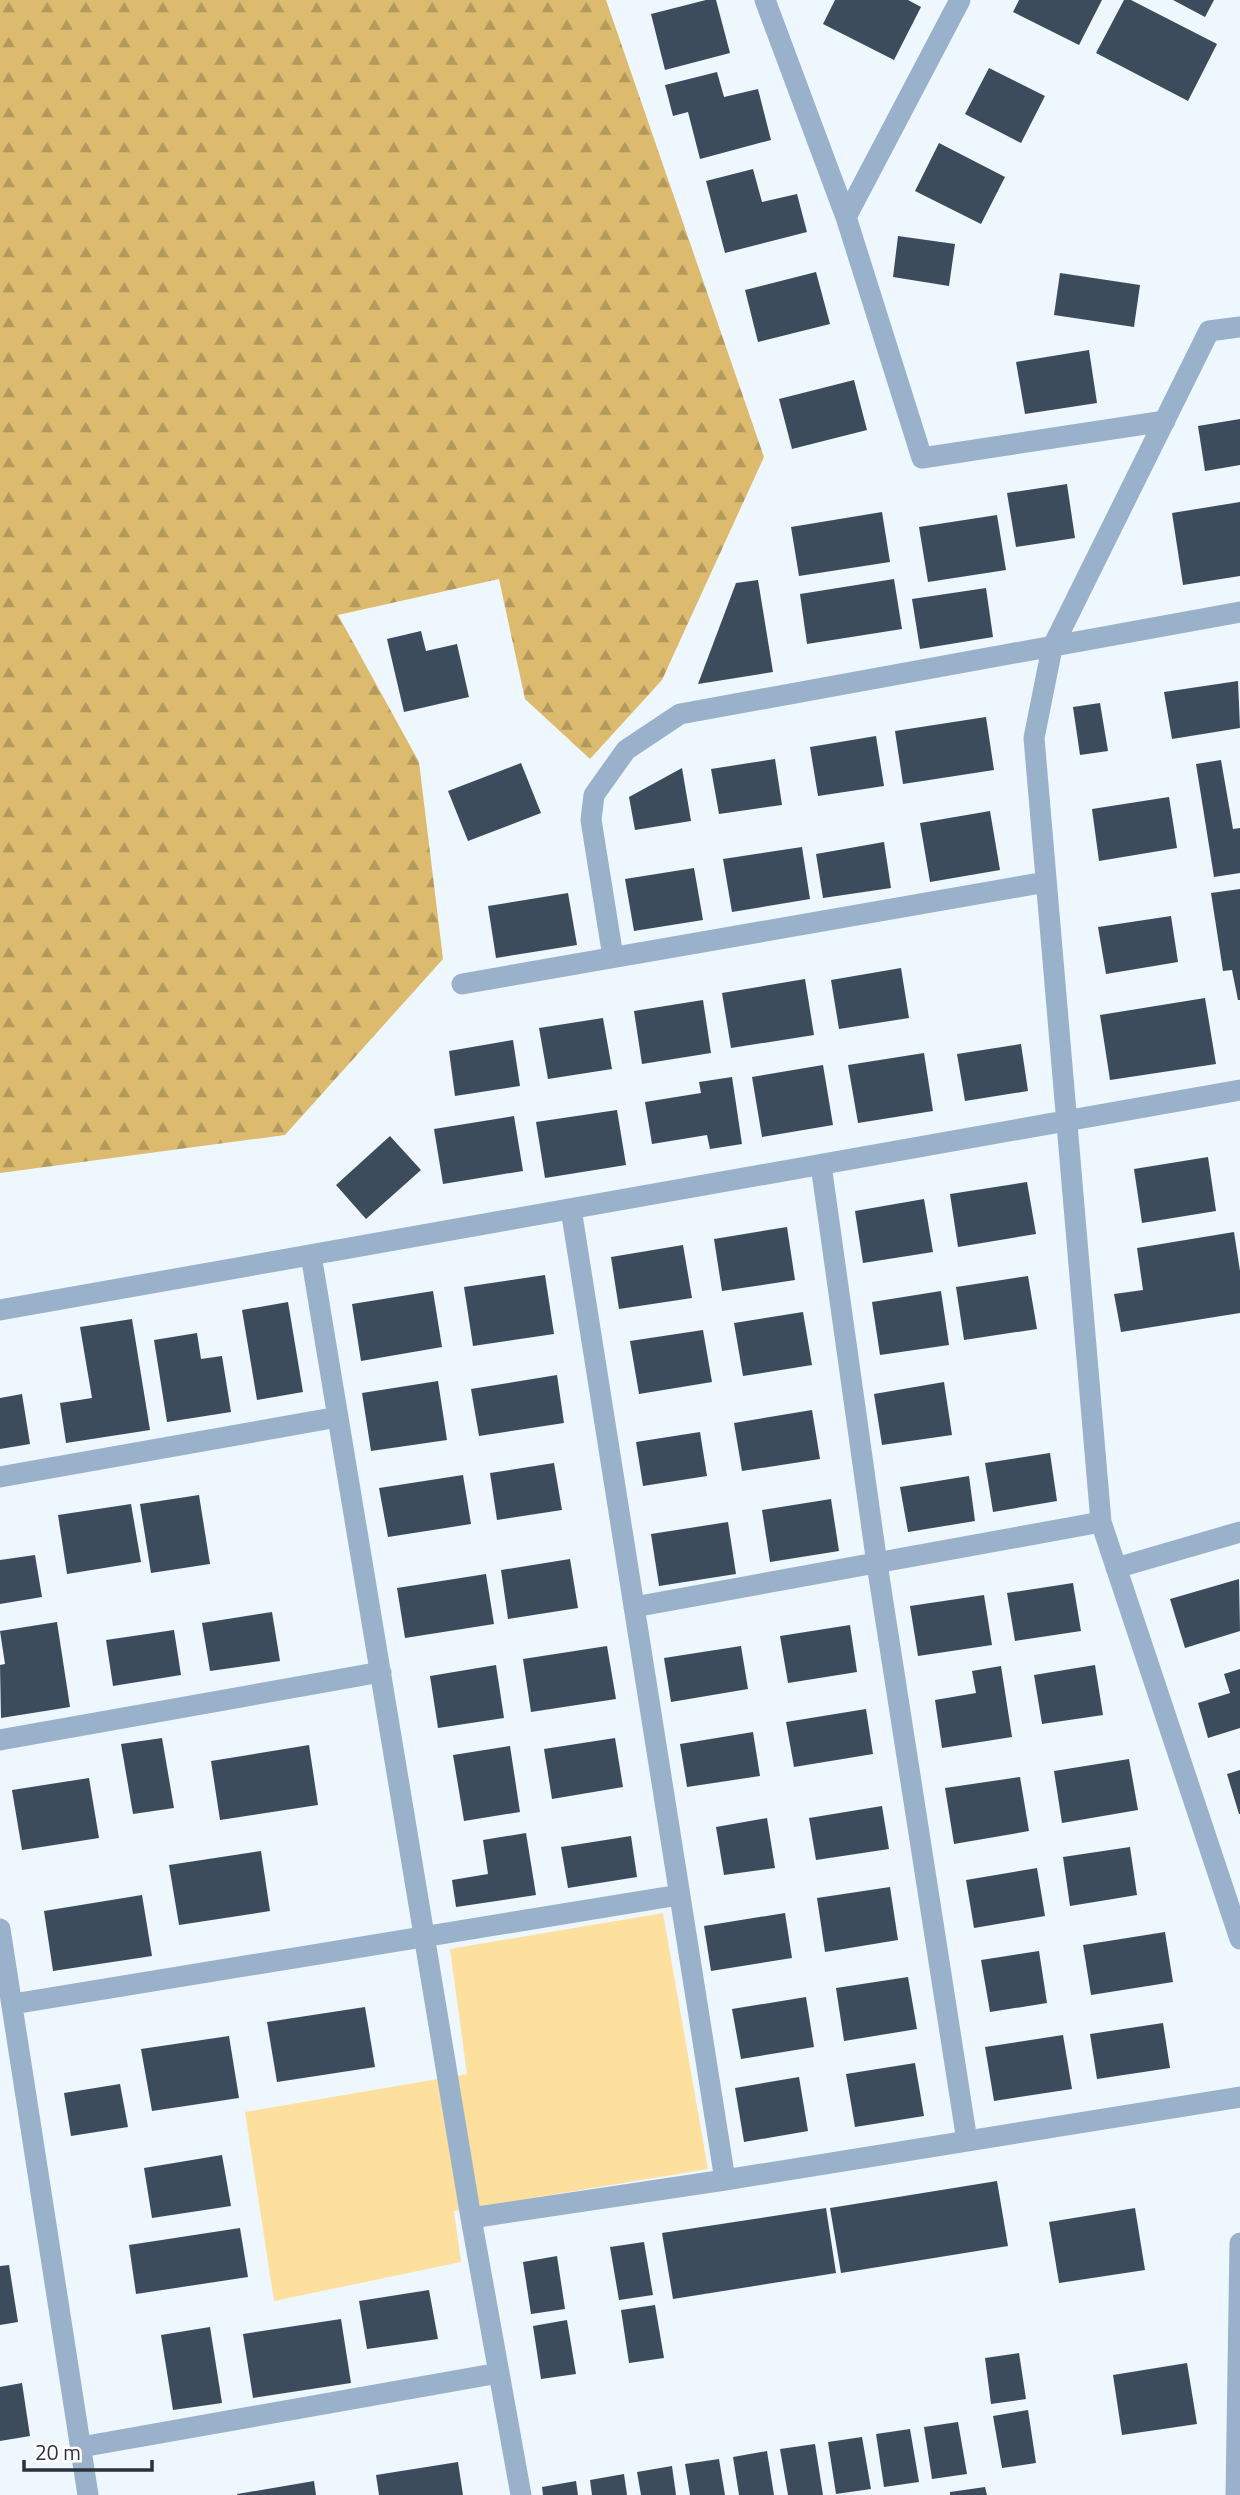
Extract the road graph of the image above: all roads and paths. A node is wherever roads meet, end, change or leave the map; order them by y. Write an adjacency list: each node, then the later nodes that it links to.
1 (765, 0): 3 (street)
2 (960, 0): 3 (street)
3 (846, 217): 5 (street)
4 (1240, 327): 5 (street)
5 (1165, 421): 7 (street)
6 (1240, 612): 7 (street)
7 (1052, 648): 8 (street); 9 (street)
8 (1046, 882): 9 (street); 12 (street)
9 (613, 957): 10 (street)
10 (462, 984)
11 (1240, 1090): 12 (street)
12 (1066, 1121): 13 (street); 19 (street)
13 (821, 1165): 14 (street); 21 (street)
14 (571, 1209): 15 (street); 23 (street)
15 (311, 1255): 16 (street); 17 (street)
16 (0, 1310)
17 (338, 1417): 18 (street); 24 (street)
18 (0, 1477)
19 (1101, 1522): 21 (street); 22 (street)
20 (1240, 1532): 22 (street)
21 (877, 1564): 23 (street); 32 (street)
22 (1116, 1568): 29 (street)
23 (634, 1607): 26 (street)
24 (381, 1672): 25 (street); 28 (street)
25 (0, 1740)
26 (679, 1895): 28 (street); 33 (street)
27 (0, 1929): 30 (street)
28 (425, 1937): 30 (street); 34 (street)
29 (1240, 1939)
30 (13, 2004): 37 (street)
31 (1240, 2097): 32 (street)
32 (967, 2141): 33 (street)
33 (725, 2180): 34 (street)
34 (471, 2218): 36 (street)
35 (1240, 2243): 40 (street)
36 (499, 2373): 37 (street); 39 (street)
37 (81, 2446): 38 (street)
38 (88, 2495)
39 (521, 2495)
40 (1236, 2495)

